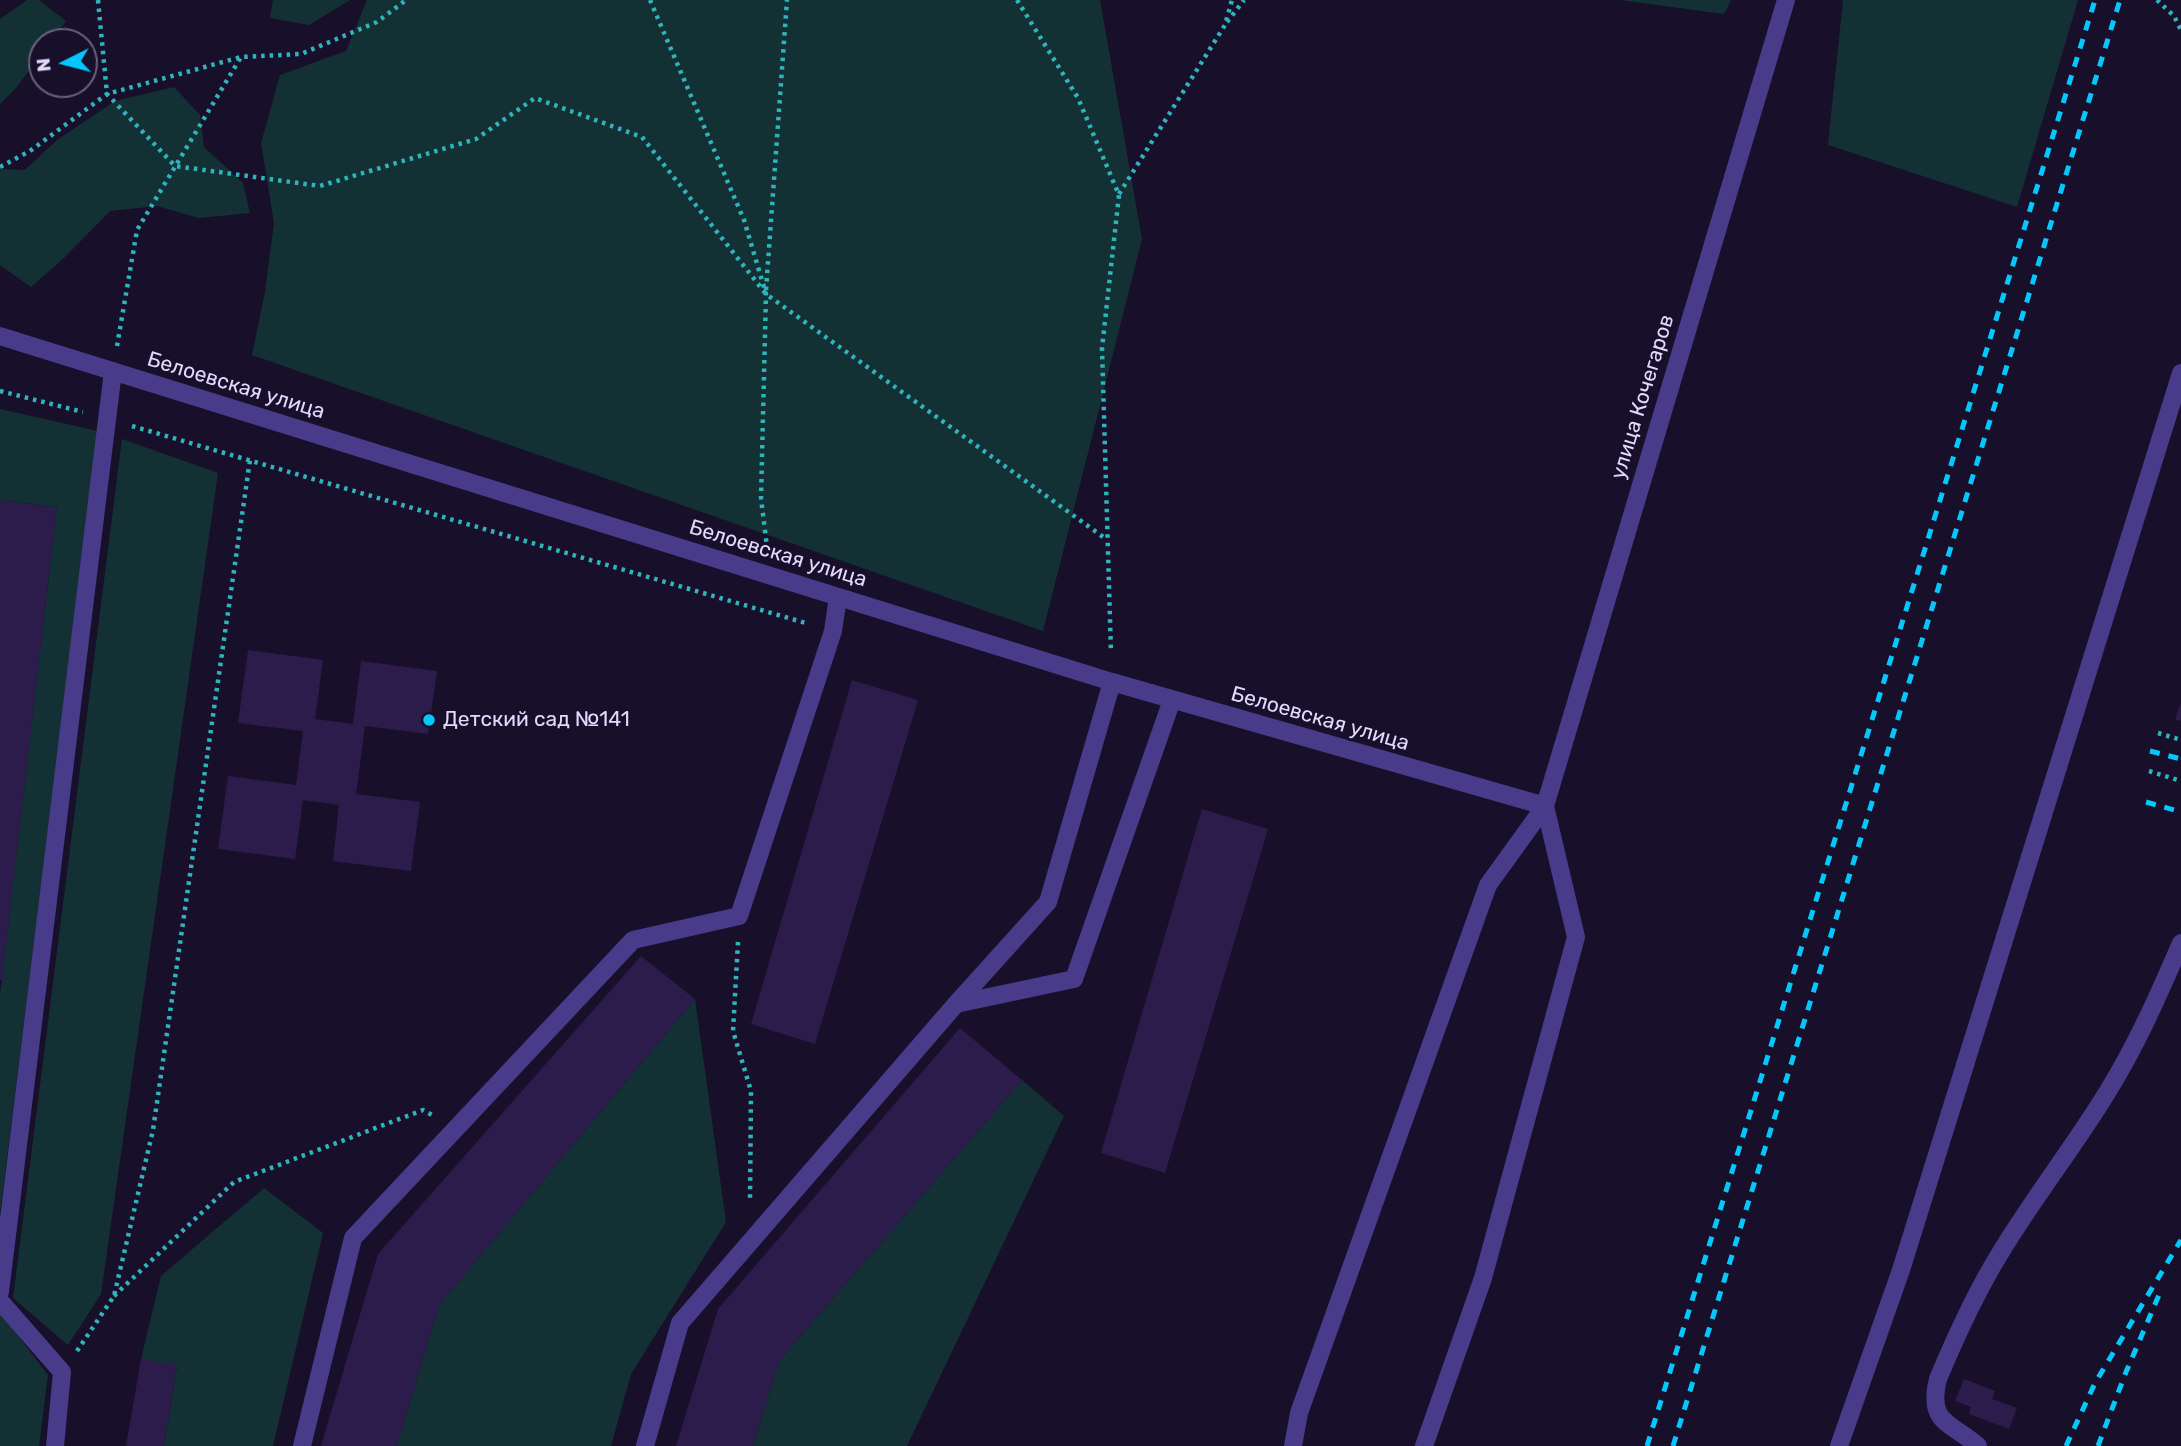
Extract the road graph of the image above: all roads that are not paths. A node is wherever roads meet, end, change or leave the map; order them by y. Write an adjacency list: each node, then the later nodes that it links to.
1 (1786, 0): 8 (street, улица Кочегаров)
2 (0, 336): 3 (street, Белоевская улица)
3 (113, 371): 5 (street, Белоевская улица); 11 (street)
4 (2181, 373): 18 (street)
5 (838, 597): 6 (street, Белоевская улица); 14 (street)
6 (1112, 682): 7 (street, Белоевская улица); 10 (street)
7 (1172, 700): 8 (street, Белоевская улица); 10 (street)
8 (1545, 807): 16 (street); 17 (street)
9 (2181, 943): 19 (street)
10 (956, 1004): 15 (street)
11 (0, 1292)
12 (0, 1301): 13 (street)
13 (55, 1446)
14 (302, 1446)
15 (645, 1446)
16 (1293, 1446)
17 (1424, 1446)
18 (1839, 1446)
19 (1978, 1446)

